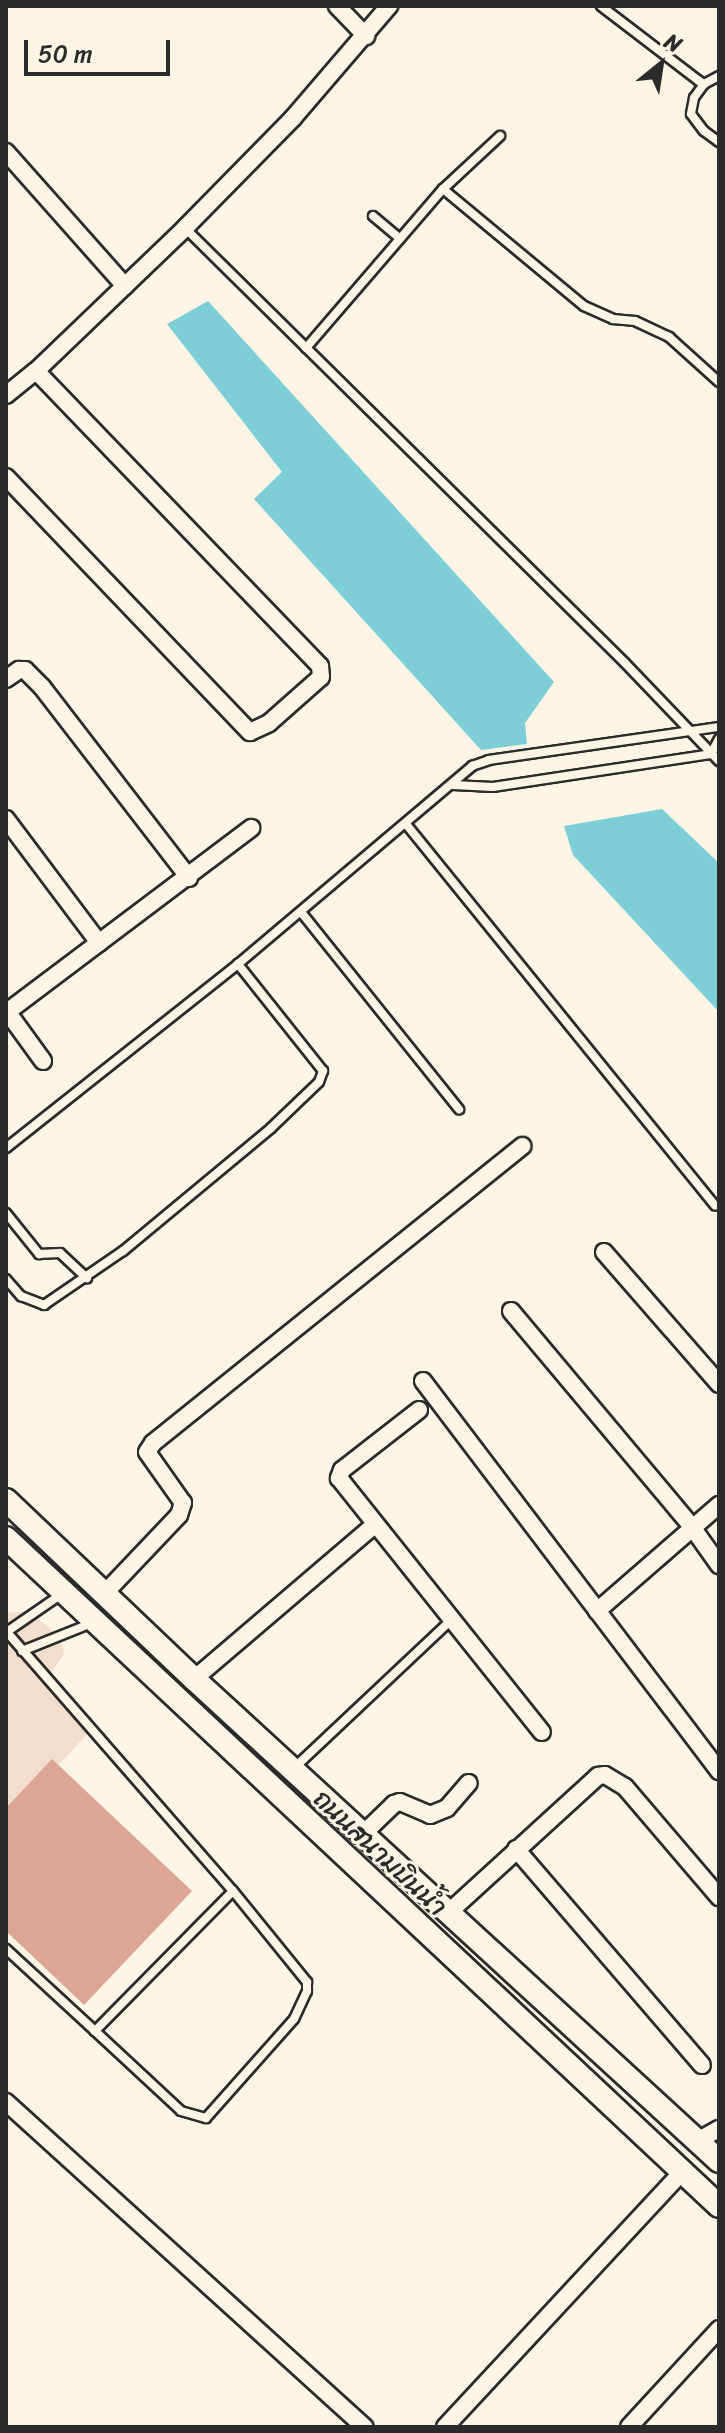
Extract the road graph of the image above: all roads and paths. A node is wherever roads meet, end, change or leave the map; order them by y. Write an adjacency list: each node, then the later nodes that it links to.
1 (337, 6): 4 (street)
2 (389, 6): 4 (street)
3 (601, 6): 6 (lane)
4 (366, 36): 12 (street)
5 (719, 76): 6 (lane)
6 (704, 84): 8 (lane)
7 (500, 136): 10 (lane)
8 (719, 142)
9 (6, 152): 14 (street)
10 (443, 189): 13 (lane); 17 (lane)
11 (373, 216): 13 (lane)
12 (185, 228): 14 (street); 15 (lane)
13 (400, 239): 15 (lane)
14 (125, 286): 16 (street)
15 (306, 348): 22 (lane)
16 (36, 371): 18 (street); 19 (street)
17 (719, 382)
18 (6, 395)
19 (6, 477)
20 (6, 679): 29 (street)
21 (719, 727): 22 (lane)
22 (689, 729): 24 (lane); 25 (lane)
23 (719, 739): 24 (lane)
24 (715, 758): 25 (lane)
25 (453, 785): 27 (lane)
26 (6, 819): 31 (street)
27 (406, 824): 30 (lane); 38 (lane)
28 (251, 828): 29 (street)
29 (189, 878): 31 (street)
30 (301, 912): 32 (lane); 35 (lane)
31 (99, 943): 33 (street)
32 (238, 964): 37 (lane); 41 (lane)
33 (7, 1011): 34 (street)
34 (43, 1061)
35 (459, 1109)
36 (523, 1146): 56 (street)
37 (6, 1148)
38 (715, 1205)
39 (6, 1213): 41 (lane)
40 (604, 1252): 45 (street)
41 (87, 1278): 42 (lane)
42 (6, 1279)
43 (511, 1311): 50 (street)
44 (423, 1381): 57 (street)
45 (719, 1384)
46 (419, 1410): 49 (street)
47 (6, 1500): 56 (main road, ถนนสนามบินน้ำ)
48 (719, 1505): 50 (street)
49 (374, 1525): 58 (street); 62 (street)
50 (692, 1527): 54 (street); 57 (street)
51 (6, 1538): 53 (main road, ถนนสนามบินน้ำ)
52 (6, 1551): 53 (main road)
53 (28, 1559): 55 (main road, ถนนสนามบินน้ำ)
54 (719, 1565)
55 (63, 1593): 59 (main road, ถนนสนามบินน้ำ); 60 (lane)
56 (104, 1594): 62 (main road, ถนนสนามบินน้ำ)
57 (597, 1611): 65 (street)
58 (452, 1619): 63 (street); 64 (lane)
59 (93, 1623): 61 (lane); 77 (main road, ถนนสนามบินน้ำ)
60 (7, 1631): 61 (lane)
61 (22, 1651): 69 (lane)
62 (194, 1679): 64 (main road, ถนนสนามบินน้ำ)
63 (542, 1732)
64 (292, 1770): 67 (main road, ถนนสนามบินน้ำ)
65 (719, 1771)
66 (469, 1783): 67 (street)
67 (362, 1835): 71 (main road, ถนนสนามบินน้ำ)
68 (516, 1849): 70 (street); 71 (street); 74 (street)
69 (233, 1891): 73 (lane); 73 (lane)
70 (719, 1897)
71 (447, 1914): 75 (main road, ถนนสนามบินน้ำ)
72 (6, 1949): 73 (lane)
73 (95, 2031)
74 (702, 2065)
75 (642, 2094): 77 (main road); 79 (main road, ถนนสนามบินน้ำ)
76 (6, 2102): 84 (street)
77 (621, 2116): 81 (main road, ถนนสนามบินน้ำ)
78 (719, 2129): 79 (street)
79 (697, 2141): 80 (main road, ถนนสนามบินน้ำ)
80 (719, 2161)
81 (682, 2172): 82 (main road, ถนนสนามบินน้ำ); 85 (street)
82 (719, 2206)
83 (719, 2329): 86 (street)
84 (364, 2427)
85 (445, 2427)
86 (629, 2427)

